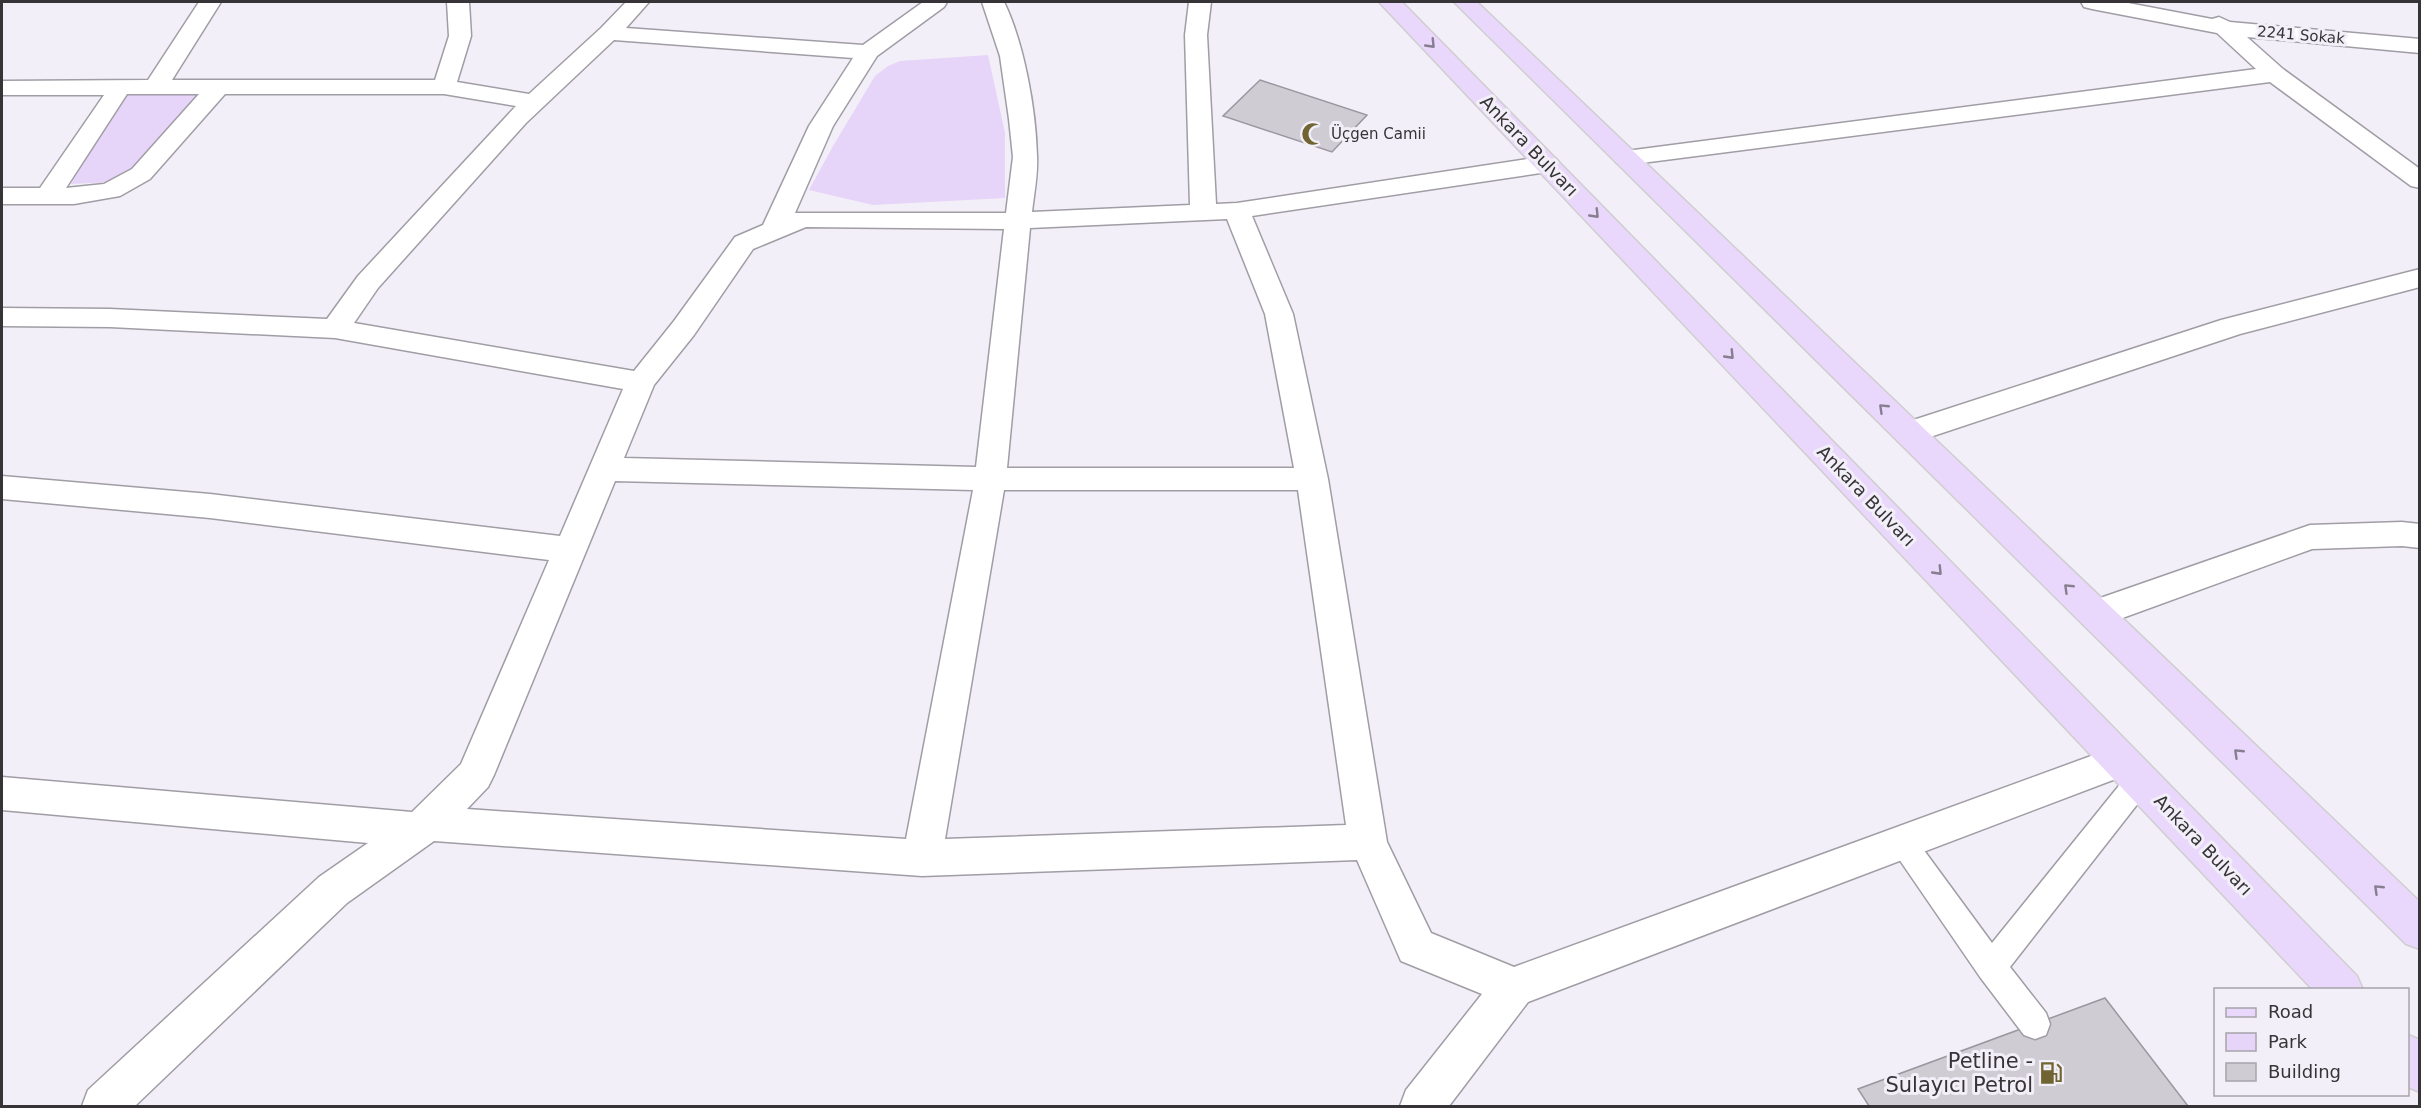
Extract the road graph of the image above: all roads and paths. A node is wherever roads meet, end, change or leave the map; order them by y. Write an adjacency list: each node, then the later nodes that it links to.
1 (210, 2): 20 (street)
2 (458, 2): 17 (street)
3 (638, 2): 12 (street)
4 (936, 2): 14 (street)
5 (993, 2): 28 (street)
6 (1200, 2): 27 (street)
7 (1390, 2): 23 (main road, Ankara Bulvarı, one-way to 23)
8 (1465, 2): 22 (main road)
9 (2092, 2): 11 (street, 2241 Sokak)
10 (2192, 2): 11 (street)
11 (2224, 28): 13 (street, 2241 Sokak); 15 (street)
12 (609, 33): 14 (street); 21 (street)
13 (2420, 46)
14 (868, 52): 29 (street)
15 (2276, 74): 22 (street); 24 (street)
16 (218, 87): 17 (street); 20 (street); 25 (street)
17 (444, 87): 21 (street)
18 (2, 88): 19 (street)
19 (120, 88): 20 (street); 25 (street)
20 (154, 88)
21 (532, 102): 32 (street)
22 (1626, 158): 34 (main road, one-way to 22)
23 (1547, 164): 27 (street); 42 (main road, Ankara Bulvarı, one-way to 42)
24 (2420, 181)
25 (49, 194): 26 (street)
26 (2, 196)
27 (1220, 211): 28 (street); 37 (street)
28 (1018, 221): 29 (street); 36 (street)
29 (774, 231): 33 (street)
30 (2420, 278): 34 (street)
31 (2, 317): 32 (street)
32 (335, 329): 33 (street)
33 (641, 382): 35 (street)
34 (1909, 433): 41 (main road, one-way to 34)
35 (604, 469): 36 (street); 40 (street)
36 (989, 479): 37 (street); 47 (street)
37 (1312, 479): 45 (street)
38 (2, 487): 40 (street)
39 (2420, 536): 41 (street)
40 (570, 550): 44 (street)
41 (2095, 614): 48 (main road, one-way to 41)
42 (2131, 770): 46 (street); 49 (lane); 51 (main road, Ankara Bulvarı)
43 (2, 793): 44 (street)
44 (423, 827): 47 (street); 56 (street)
45 (1368, 842): 47 (street); 50 (street)
46 (1902, 843): 49 (lane); 50 (street)
47 (922, 858)
48 (2420, 930)
49 (1991, 967): 52 (lane)
50 (1514, 987): 55 (street)
51 (2340, 988)
52 (2035, 1024)
53 (2409, 1059): 54 (main road)
54 (2420, 1070)
55 (1419, 1106)
56 (104, 1107)

